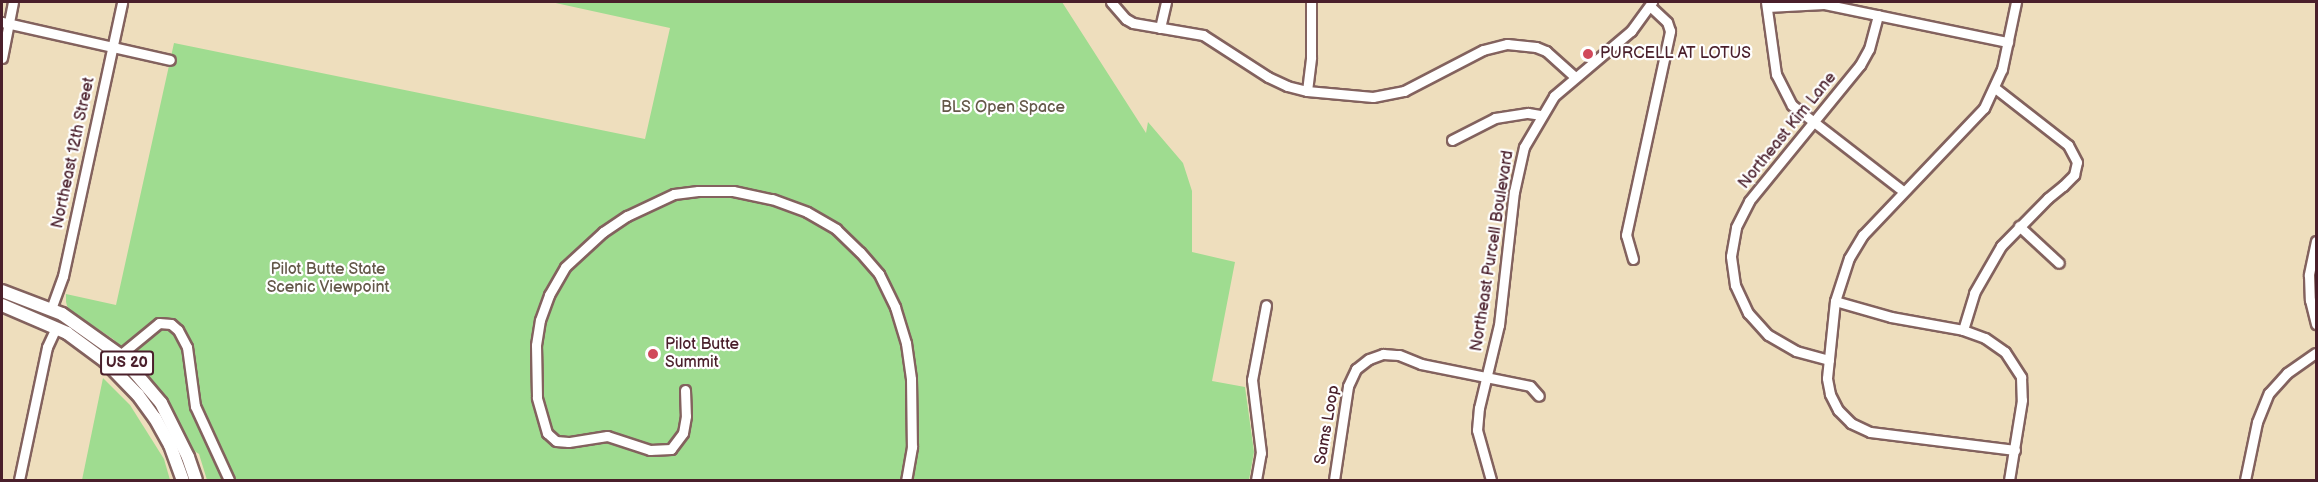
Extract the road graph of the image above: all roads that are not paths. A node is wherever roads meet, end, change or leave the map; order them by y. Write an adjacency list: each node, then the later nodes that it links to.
1 (13, 2): 10 (street)
2 (122, 2): 13 (street, Northeast 12th Street)
3 (1111, 2): 11 (street)
4 (1166, 2): 11 (street)
5 (1311, 2): 18 (street)
6 (2016, 2): 12 (street)
7 (1651, 4): 16 (street, Northeast Purcell Boulevard); 25 (street)
8 (1766, 4): 9 (street); 20 (street)
9 (1878, 15): 12 (street); 20 (street, Northeast Kim Lane)
10 (5, 23): 13 (street); 14 (street)
11 (1160, 28): 18 (street)
12 (2008, 42): 17 (street)
13 (113, 46): 15 (street); 31 (street, Northeast 12th Street)
14 (2, 58)
15 (170, 60)
16 (1574, 76): 18 (street); 19 (street, Northeast Purcell Boulevard)
17 (1995, 88): 22 (street); 23 (street)
18 (1307, 91)
19 (1540, 115): 21 (street); 38 (street, Northeast Purcell Boulevard)
20 (1814, 122): 22 (street); 37 (street, Northeast Kim Lane)
21 (1452, 140)
22 (1903, 191): 28 (street)
23 (2019, 226): 26 (street); 34 (street)
24 (2316, 241): 32 (street)
25 (1633, 259)
26 (2059, 263)
27 (2, 291): 31 (main road, US 20)
28 (1835, 301): 34 (street); 37 (street)
29 (2, 305): 33 (main road, US 20)
30 (1266, 305): 47 (street)
31 (51, 309): 36 (main road, US 20)
32 (2316, 324)
33 (62, 330): 36 (main road); 42 (street); 43 (main road, US 20)
34 (1963, 330): 41 (street)
35 (2316, 353): 51 (street)
36 (120, 355): 44 (main road, US 20); 45 (street)
37 (1829, 360): 41 (street)
38 (1486, 377): 40 (street, Sams Loop); 48 (street, Sams Loop); 49 (street, Northeast Purcell Boulevard)
39 (685, 390): 46 (street)
40 (1539, 396)
41 (2015, 450): 50 (street)
42 (20, 480)
43 (183, 480)
44 (196, 480)
45 (229, 480)
46 (906, 480)
47 (1256, 480)
48 (1334, 480)
49 (1491, 480)
50 (2010, 480)
51 (2245, 480)

